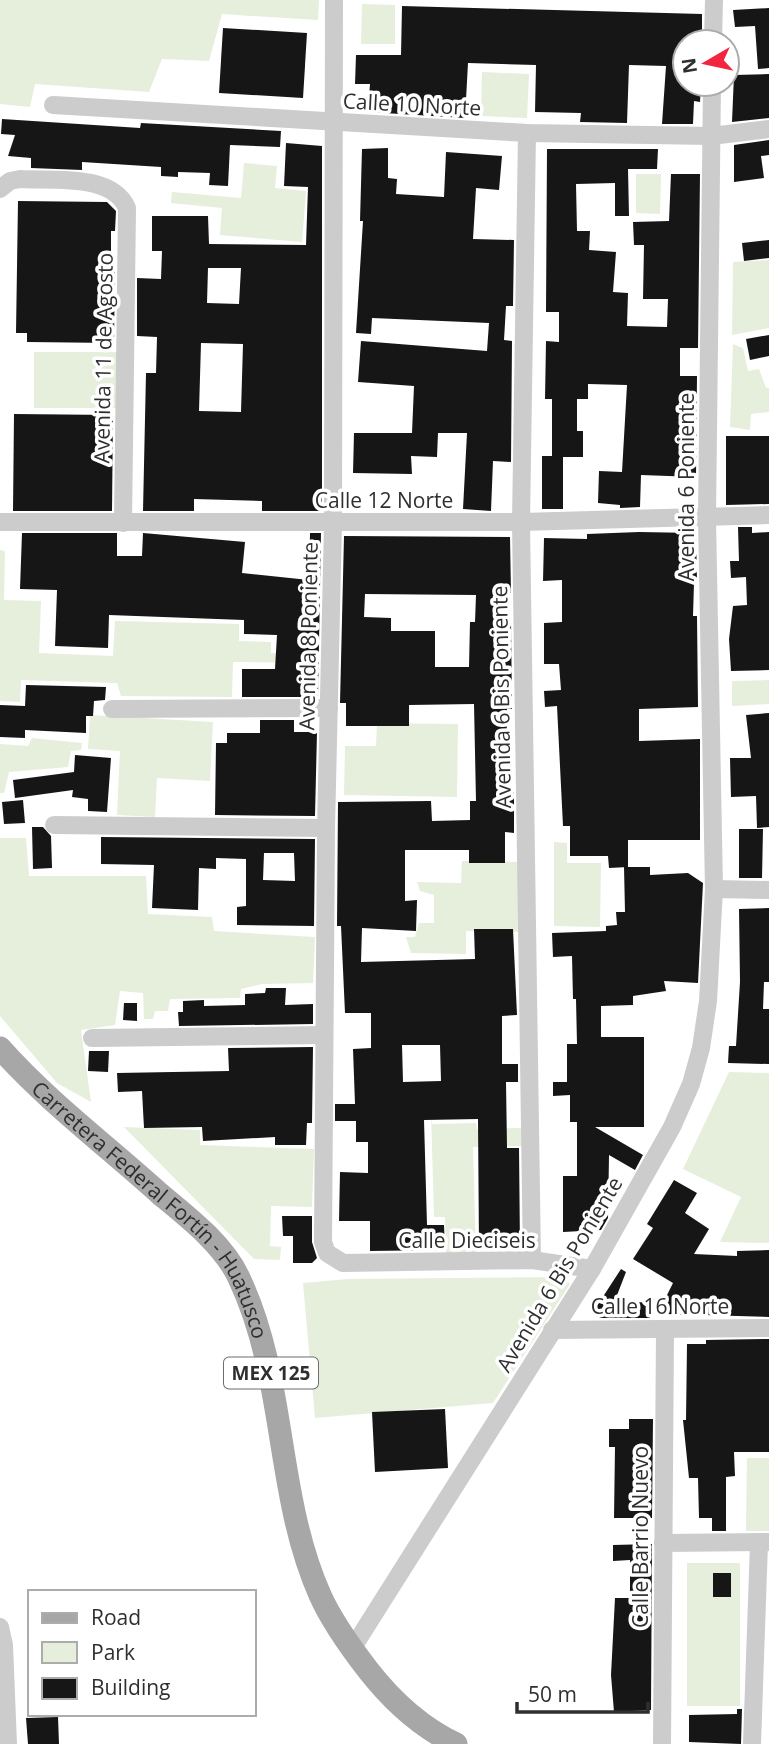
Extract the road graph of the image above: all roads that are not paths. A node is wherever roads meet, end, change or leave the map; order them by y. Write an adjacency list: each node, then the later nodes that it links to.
1 (334, 0): 6 (street, Avenida 8 Poniente)
2 (714, 0): 3 (street)
3 (713, 28)
4 (712, 98): 9 (street, Avenida 6 Poniente)
5 (53, 105): 6 (street, Calle 10 Norte)
6 (335, 124): 8 (street, Calle 10 Norte); 16 (street, Avenida 8 Poniente)
7 (769, 129): 9 (street, Calle 10 Norte)
8 (527, 133): 9 (street, Calle 10 Norte); 14 (street, Avenida 6 Bis Poniente)
9 (711, 136): 12 (street, Avenida 6 Poniente)
10 (1, 187): 15 (street, Avenida 11 de Agosto)
11 (769, 515): 12 (street, Calle 12 Norte)
12 (707, 518): 14 (street, Calle 12 Norte); 21 (street, Avenida 6 Poniente)
13 (0, 522): 15 (street, Calle 12 Norte)
14 (521, 522): 16 (street, Calle 12 Norte); 26 (street, Avenida 6 Bis Poniente)
15 (123, 523): 16 (street, Calle 12 Norte)
16 (333, 523): 18 (street, Avenida 8 Poniente)
17 (112, 709): 18 (street)
18 (329, 709): 20 (street, Avenida 8 Poniente)
19 (54, 825): 20 (street)
20 (326, 828): 23 (street, Avenida 8 Poniente)
21 (714, 889): 22 (street); 28 (street, Avenida 6 Bis Poniente)
22 (769, 890)
23 (324, 1034): 24 (street); 27 (street, Avenida 8 Poniente)
24 (92, 1038)
25 (0, 1048): 35 (main road, Carretera Federal Fortín - Huatusco / MEX 125)
26 (531, 1260): 27 (street, Calle Dieciseis); 28 (street, Calle Dieciseis)
27 (342, 1263)
28 (592, 1269): 30 (street, Avenida 6 Bis Poniente)
29 (769, 1328): 31 (street, Calle 16 Norte)
30 (552, 1330): 31 (street, Calle 16 Norte); 35 (street, Avenida 6 Bis Poniente)
31 (665, 1330): 33 (street, Calle Barrio Nuevo)
32 (764, 1542): 33 (street); 40 (street)
33 (663, 1543): 39 (street, Calle Barrio Nuevo)
34 (0, 1627): 37 (street)
35 (352, 1649): 36 (main road, Carretera Federal Fortín - Huatusco / MEX 125)
36 (432, 1738): 38 (main road, Carretera Federal Fortín - Huatusco / MEX 125)
37 (8, 1744)
38 (457, 1744)
39 (662, 1744)
40 (752, 1744)

